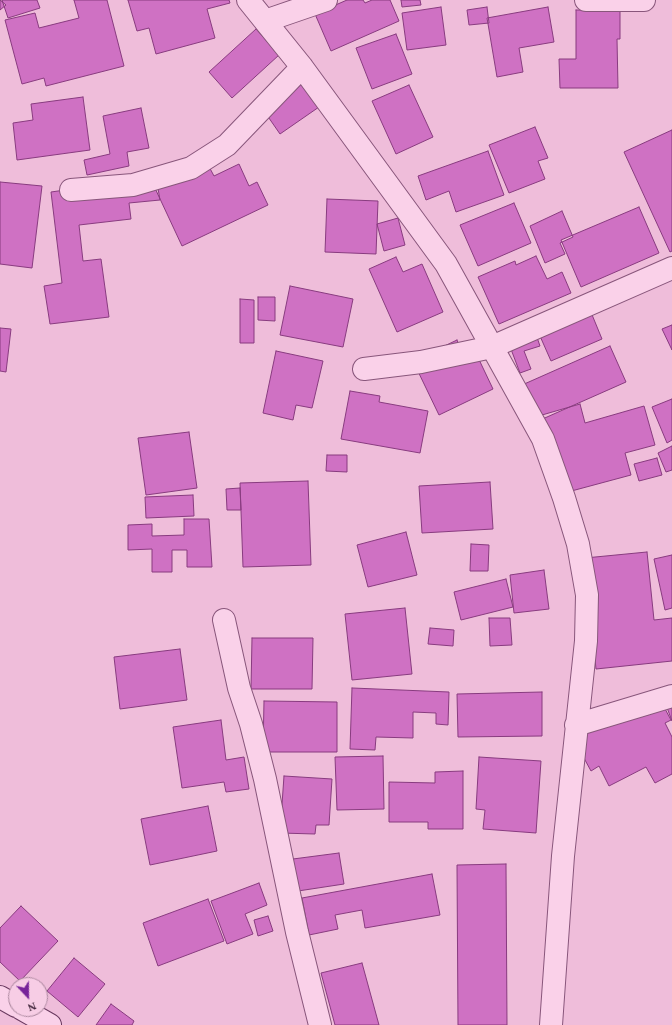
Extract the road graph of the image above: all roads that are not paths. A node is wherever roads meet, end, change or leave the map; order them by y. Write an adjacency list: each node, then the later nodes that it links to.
1 (248, 0): 5 (street)
2 (326, 0): 5 (street)
3 (586, 0): 4 (street)
4 (644, 0)
5 (265, 21): 6 (street)
6 (302, 67): 7 (street); 9 (street)
7 (71, 190)
8 (672, 268): 9 (street)
9 (492, 347): 10 (street); 13 (street)
10 (364, 369)
11 (224, 620): 16 (street)
12 (672, 696): 13 (street)
13 (576, 725): 17 (street)
14 (36, 1017): 15 (street)
15 (50, 1025)
16 (320, 1025)
17 (551, 1025)

